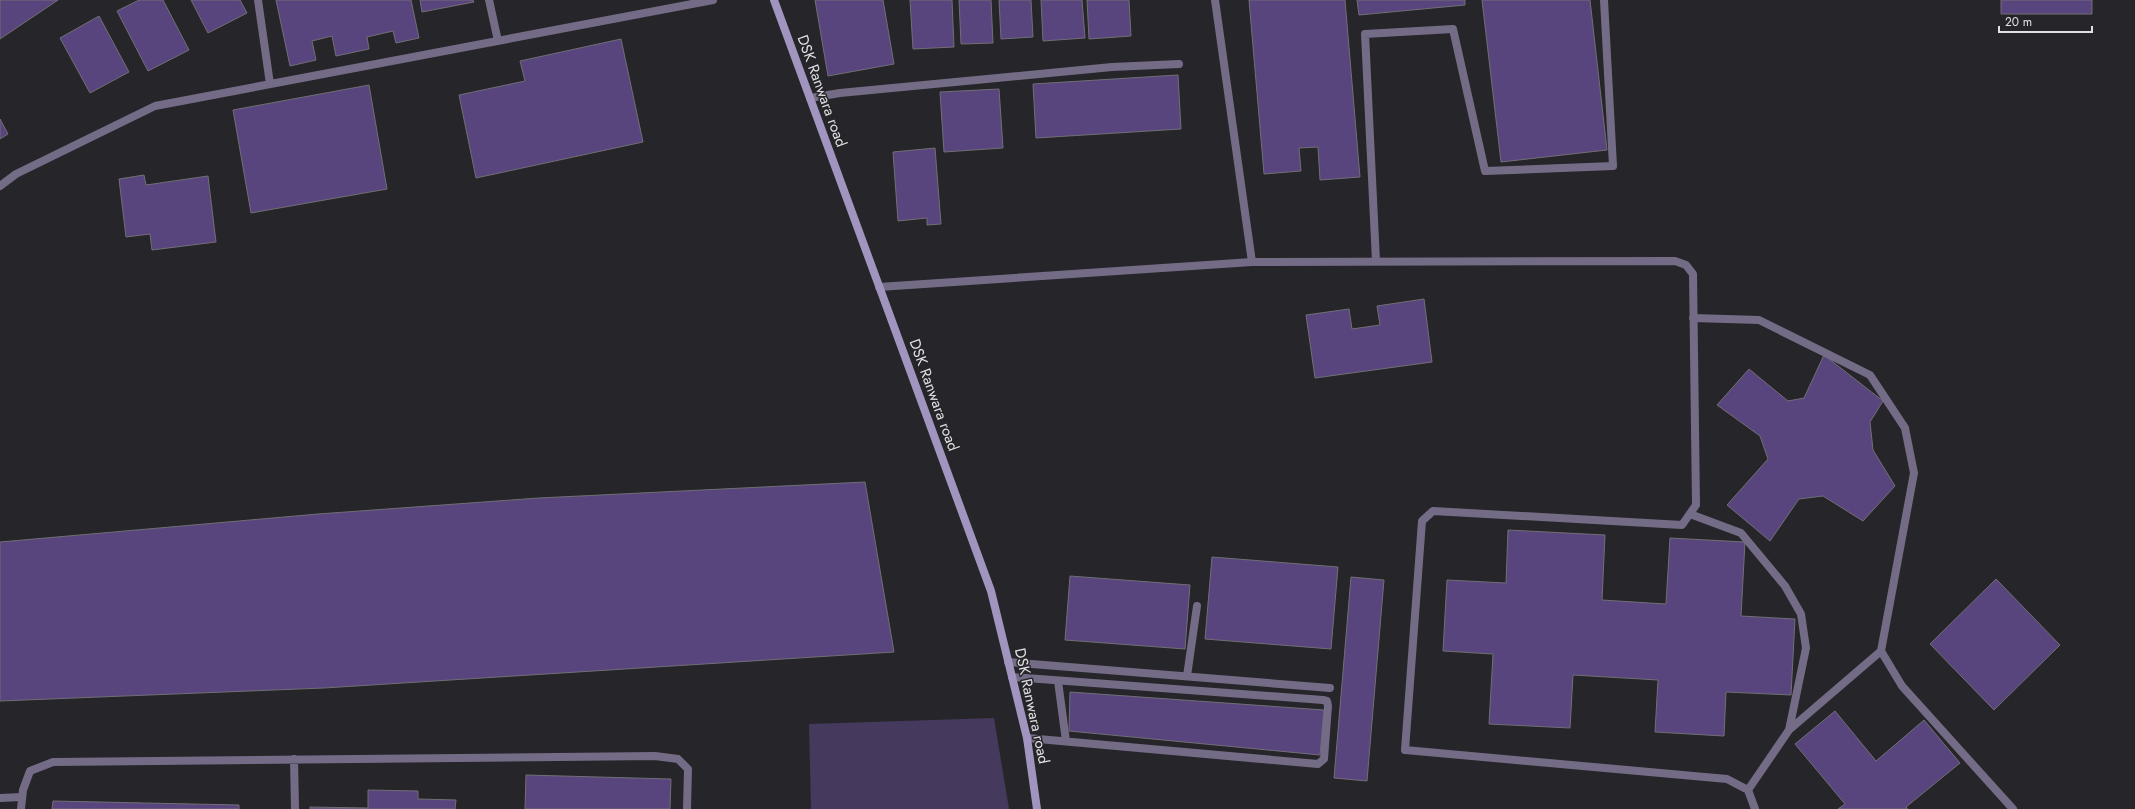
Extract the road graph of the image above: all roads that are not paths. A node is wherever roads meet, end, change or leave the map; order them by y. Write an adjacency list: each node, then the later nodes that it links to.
1 (258, 0): 9 (street)
2 (490, 0): 7 (street)
3 (713, 0): 7 (street)
4 (774, 0): 10 (street, DSK Ranwara road)
5 (1215, 0): 13 (street)
6 (1604, 0): 12 (street)
7 (498, 41): 9 (street)
8 (1179, 64): 10 (street)
9 (270, 84): 11 (street)
10 (810, 98): 14 (street, DSK Ranwara road)
11 (0, 186)
12 (1376, 261): 13 (street); 15 (street)
13 (1252, 262): 14 (street)
14 (879, 287): 19 (street, DSK Ranwara road)
15 (1693, 318): 16 (street); 18 (street)
16 (1690, 514): 24 (street); 28 (street)
17 (1197, 606): 20 (street)
18 (1881, 651): 24 (street); 36 (street)
19 (1008, 662): 20 (street); 21 (street, DSK Ranwara road)
20 (1187, 676): 23 (street)
21 (1012, 677): 22 (street); 25 (street, DSK Ranwara road)
22 (1058, 681): 26 (street); 26 (street)
23 (1330, 688)
24 (1789, 730): 28 (street)
25 (1027, 738): 26 (street); 34 (street, DSK Ranwara road)
26 (1066, 741)
27 (294, 759): 29 (street); 32 (street); 33 (street)
28 (1748, 790): 35 (street)
29 (22, 797): 30 (street); 31 (street)
30 (0, 798)
31 (22, 809)
32 (295, 809)
33 (687, 809)
34 (1037, 809)
35 (1755, 809)
36 (2013, 809)

